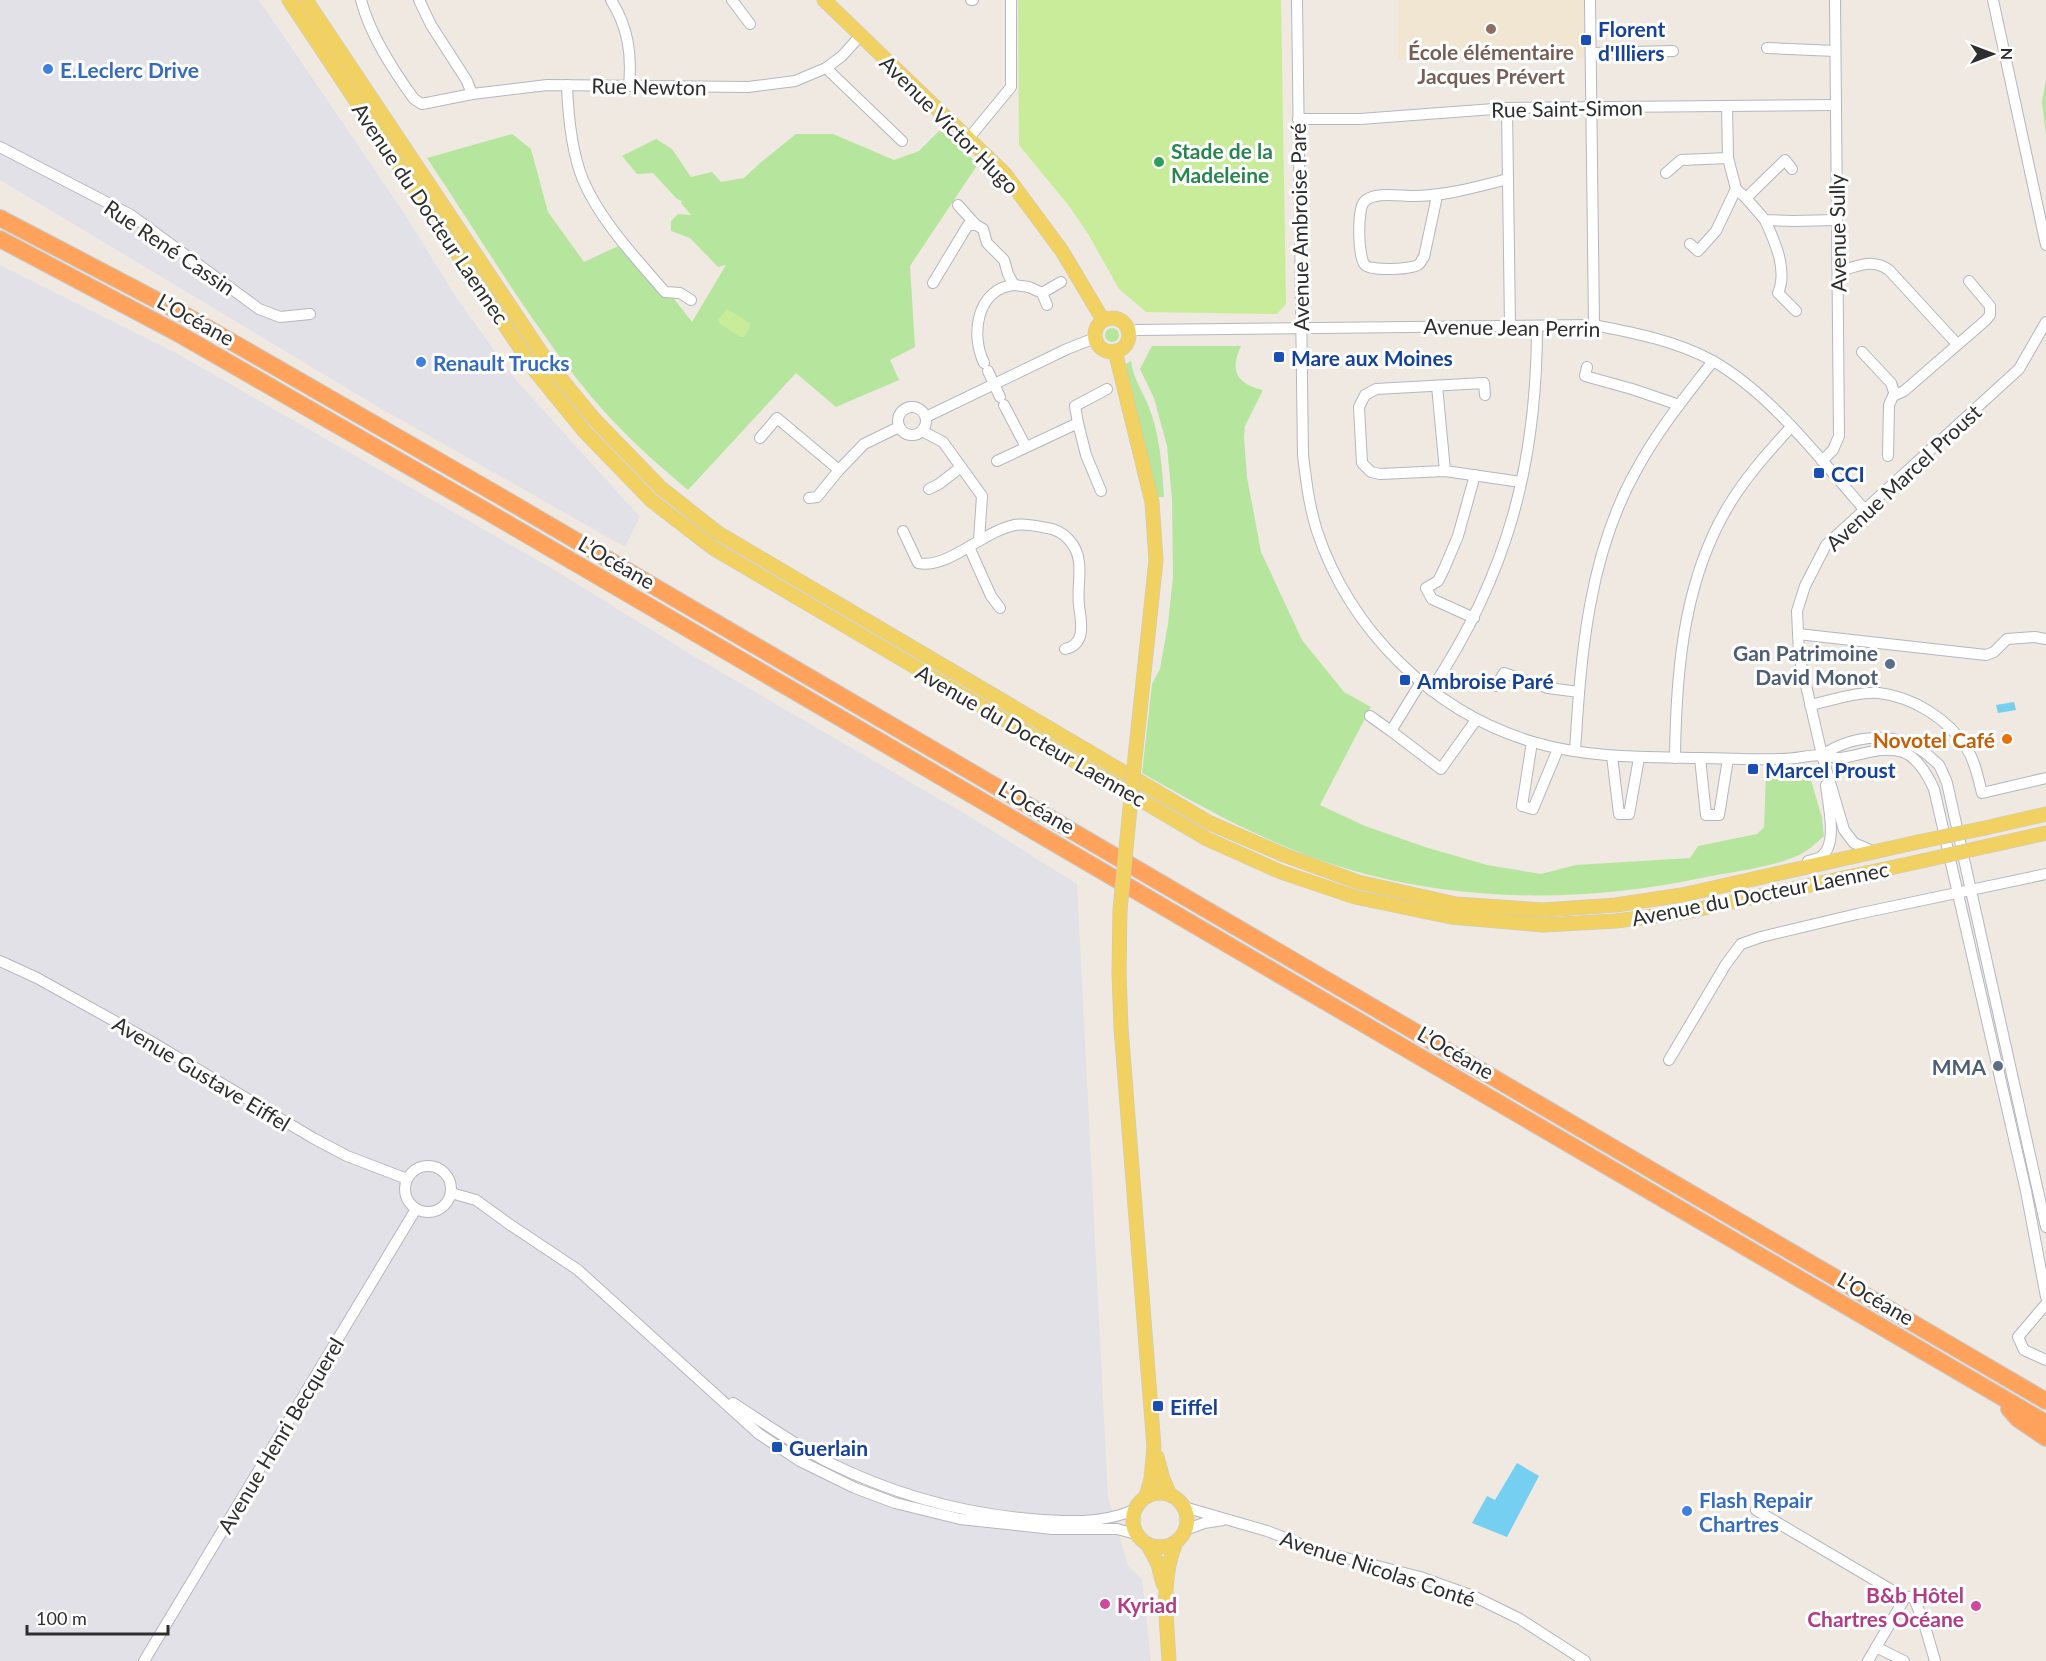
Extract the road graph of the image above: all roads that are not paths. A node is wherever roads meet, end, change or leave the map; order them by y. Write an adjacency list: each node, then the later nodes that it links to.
1 (289, 0): 121 (main road, Avenue du Docteur Laennec, bridge)
2 (306, 0): 124 (main road, Avenue du Docteur Laennec)
3 (361, 0): 22 (street, Rue Newton)
4 (419, 0): 22 (street)
5 (611, 0): 21 (street)
6 (732, 0): 13 (street)
7 (824, 0): 14 (main road, Avenue Victor Hugo)
8 (1011, 0): 28 (street)
9 (1297, 0): 27 (street, Avenue Ambroise Paré)
10 (1590, 0): 18 (street)
11 (1835, 0): 16 (street, Avenue Sully)
12 (1993, 0): 45 (street)
13 (750, 24)
14 (861, 35): 19 (street, Rue Newton); 28 (main road, Avenue Victor Hugo)
15 (1767, 48): 16 (street)
16 (1835, 51): 23 (street, Avenue Sully)
17 (1673, 52): 18 (street)
18 (1591, 54): 25 (street)
19 (825, 68): 21 (street, Rue Newton); 29 (street)
20 (567, 84): 21 (street, Rue Newton); 22 (street, Rue Newton); 52 (street)
21 (629, 85)
22 (472, 94)
23 (1836, 105): 24 (street, Rue Saint-Simon); 41 (street, Avenue Sully)
24 (1727, 106): 25 (street, Rue Saint-Simon); 31 (street)
25 (1592, 107): 26 (street, Rue Saint-Simon); 58 (street)
26 (1507, 108): 27 (street, Rue Saint-Simon); 34 (street)
27 (1298, 119): 61 (street, Avenue Ambroise Paré)
28 (969, 138): 56 (main road, Avenue Victor Hugo)
29 (902, 141)
30 (0, 147): 55 (street, Rue René Cassin)
31 (1728, 158): 33 (street); 35 (street)
32 (1792, 169): 37 (street)
33 (1666, 173)
34 (1508, 179): 36 (street); 59 (street)
35 (1736, 189): 37 (street); 44 (street)
36 (1437, 196): 36 (street)
37 (1746, 198): 40 (street)
38 (958, 205): 42 (street)
39 (0, 218): 138 (highway, L’Océane)
40 (1765, 220): 41 (street); 54 (street)
41 (1837, 220): 46 (street, Avenue Sully)
42 (976, 225): 49 (street); 50 (street)
43 (0, 239): 137 (highway, L’Océane)
44 (1690, 244)
45 (2046, 245)
46 (1838, 272): 64 (street); 84 (street, Avenue Sully)
47 (1969, 281): 64 (street)
48 (1061, 282): 51 (street)
49 (933, 283)
50 (1014, 285): 51 (street); 69 (street)
51 (1042, 293): 53 (street)
52 (691, 300)
53 (1047, 305)
54 (1797, 311)
55 (310, 314)
56 (1103, 320): 62 (main road); 63 (main road)
57 (2046, 322): 93 (street, Avenue Marcel Proust)
58 (1594, 325): 60 (street, Avenue Jean Perrin); 67 (street, Avenue Jean Perrin)
59 (1510, 326): 60 (street, Avenue Jean Perrin); 61 (street, Avenue Jean Perrin)
60 (1537, 326): 89 (street)
61 (1300, 327): 62 (street, Avenue Jean Perrin); 102 (street, Avenue Ambroise Paré)
62 (1128, 332): 65 (main road)
63 (1095, 338): 65 (main road); 69 (street)
64 (1958, 344): 73 (street)
65 (1115, 351): 141 (main road, bridge)
66 (1862, 352): 73 (street)
67 (1713, 361): 74 (street); 78 (street, Avenue Jean Perrin)
68 (1587, 367): 74 (street)
69 (995, 383): 75 (street); 81 (street)
70 (1437, 386): 72 (street); 87 (street); 87 (street)
71 (1107, 389): 76 (street)
72 (1485, 395)
73 (1895, 395): 82 (street)
74 (1679, 405): 105 (street)
75 (926, 417): 77 (street); 79 (street)
76 (1078, 423): 81 (street); 91 (street)
77 (899, 427): 79 (street); 86 (street)
78 (1791, 427): 84 (street, Avenue Jean Perrin); 116 (street)
79 (922, 431): 85 (street)
80 (760, 438): 86 (street)
81 (1026, 447): 83 (street)
82 (1888, 456)
83 (997, 460)
84 (1821, 460): 93 (street, Avenue Jean Perrin)
85 (961, 467): 90 (street); 95 (street)
86 (839, 470): 92 (street)
87 (1445, 471): 88 (street)
88 (1475, 475): 89 (street); 98 (street)
89 (1521, 482): 98 (street)
90 (929, 489)
91 (1101, 491)
92 (809, 498)
93 (1864, 509): 99 (street, Avenue Marcel Proust)
94 (903, 531): 96 (street)
95 (979, 540): 96 (street); 101 (street)
96 (969, 547): 97 (street)
97 (1000, 608)
98 (1474, 618): 104 (street)
99 (1798, 634): 100 (street); 106 (street, Avenue Marcel Proust)
100 (2046, 639)
101 (1065, 649)
102 (1421, 682): 104 (street, Avenue Ambroise Paré); 109 (street)
103 (1496, 687): 105 (street)
104 (1431, 690): 108 (street, Avenue Ambroise Paré)
105 (1579, 692): 112 (street)
106 (1810, 705): 113 (street, Avenue Marcel Proust); 119 (street)
107 (1370, 716): 109 (street)
108 (1476, 720): 109 (street); 110 (street, Avenue Ambroise Paré)
109 (1391, 731)
110 (1532, 742): 111 (street, Avenue Ambroise Paré); 111 (street)
111 (1558, 749): 112 (street, Avenue Ambroise Paré)
112 (1575, 751): 114 (street, Avenue Ambroise Paré)
113 (1822, 755): 118 (street, Avenue Ambroise Paré); 122 (street, Avenue Marcel Proust); 124 (street, Avenue Marcel Proust); 125 (street); 126 (street)
114 (1612, 756): 115 (street, Avenue Ambroise Paré); 115 (street)
115 (1639, 758): 116 (street, Avenue Ambroise Paré)
116 (1675, 758): 117 (street, Avenue Ambroise Paré)
117 (1700, 758): 118 (street, Avenue Ambroise Paré); 118 (street)
118 (1728, 759)
119 (2046, 778)
120 (2046, 814): 122 (main road, Avenue du Docteur Laennec, bridge)
121 (2046, 832)
122 (1875, 852): 124 (main road, Avenue du Docteur Laennec)
123 (2046, 874): 125 (street)
124 (1728, 884)
125 (1971, 889): 126 (street); 132 (street)
126 (1957, 892): 128 (street); 133 (street)
127 (0, 961): 129 (street, Avenue Gustave Eiffel)
128 (1669, 1060)
129 (407, 1179): 130 (street); 131 (street)
130 (451, 1193): 131 (street); 136 (street)
131 (416, 1209): 157 (street, Avenue Henri Becquerel)
132 (2046, 1227)
133 (2046, 1292)
134 (2046, 1304): 135 (street)
135 (2046, 1360)
136 (705, 1384): 143 (street); 151 (street)
137 (1998, 1395): 139 (highway, L’Océane); 140 (highway)
138 (2046, 1401)
139 (2046, 1423)
140 (2046, 1437)
141 (1154, 1447): 144 (main road); 145 (main road)
142 (803, 1456): 143 (street)
143 (828, 1461): 147 (street)
144 (1170, 1495): 145 (main road); 146 (main road)
145 (1146, 1497): 147 (main road)
146 (1184, 1507): 149 (street, Avenue Nicolas Conté); 150 (main road)
147 (1134, 1510): 151 (main road)
148 (1756, 1510): 155 (street)
149 (1229, 1519): 150 (street); 159 (street, Avenue Nicolas Conté)
150 (1185, 1530): 152 (main road)
151 (1136, 1534): 153 (main road)
152 (1176, 1542): 153 (main road); 154 (main road)
153 (1148, 1545): 154 (main road)
154 (1165, 1592): 158 (main road)
155 (1909, 1597): 156 (street); 162 (street)
156 (1876, 1647): 160 (street); 161 (street)
157 (144, 1661)
158 (1169, 1661)
159 (1585, 1661)
160 (1868, 1661)
161 (1904, 1661)
162 (1935, 1661)

